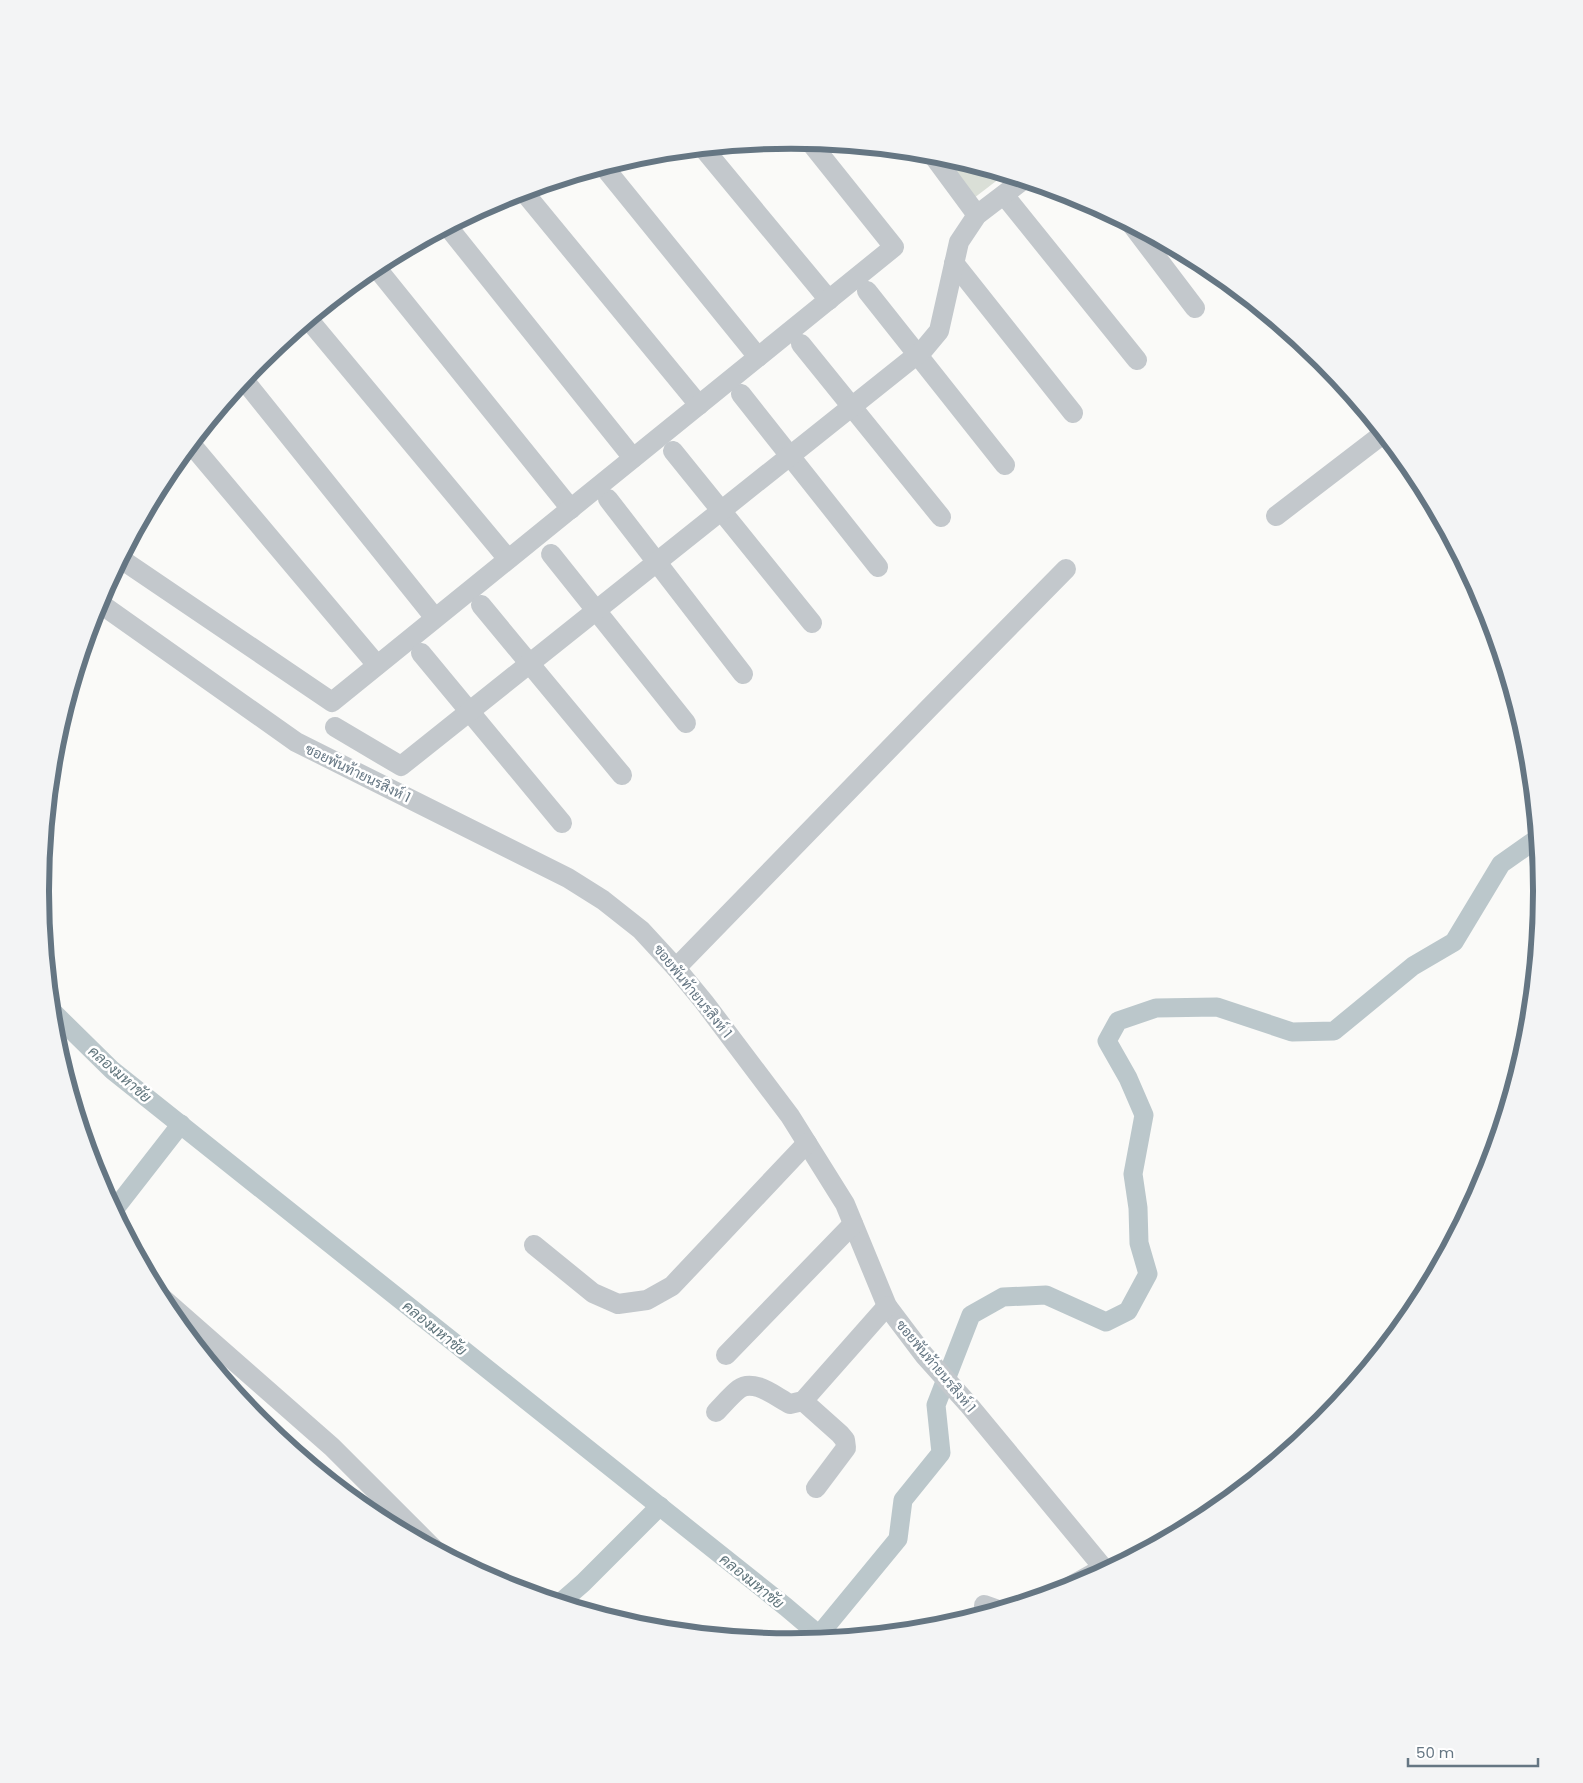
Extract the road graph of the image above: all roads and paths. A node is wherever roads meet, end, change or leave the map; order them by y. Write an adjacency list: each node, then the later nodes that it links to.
1 (816, 150): 14 (street)
2 (708, 154): 14 (street)
3 (939, 164): 8 (street)
4 (608, 172): 19 (street)
5 (1018, 184): 6 (street)
6 (1004, 195): 8 (street); 20 (street)
7 (529, 197): 23 (street)
8 (977, 215): 11 (street)
9 (451, 231): 30 (street)
10 (1140, 236): 15 (street)
11 (954, 263): 18 (street); 25 (street)
12 (380, 273): 33 (street)
13 (867, 291): 18 (street)
14 (829, 300): 19 (street)
15 (1195, 308)
16 (312, 324): 38 (street)
17 (801, 344): 24 (street)
18 (917, 354): 24 (street); 31 (street)
19 (758, 357): 23 (street)
20 (1137, 360)
21 (248, 385): 46 (street)
22 (741, 394): 29 (street)
23 (698, 405): 30 (street)
24 (852, 406): 29 (street); 36 (street)
25 (1073, 413)
26 (1379, 437): 35 (street)
27 (195, 449): 50 (street)
28 (673, 451): 34 (street)
29 (790, 456): 34 (street); 41 (street)
30 (634, 458): 33 (street)
31 (1004, 465)
32 (608, 499): 40 (street)
33 (571, 509): 38 (street)
34 (722, 510): 40 (street); 47 (street)
35 (1276, 516)
36 (941, 517)
37 (551, 554): 45 (street)
38 (508, 559): 46 (street)
39 (126, 562): 50 (street)
40 (656, 562): 45 (street); 51 (street)
41 (878, 567)
42 (1066, 569): 57 (street)
43 (481, 605): 49 (street)
44 (105, 607): 57 (street, ซอยพันท้ายนรสิงห์ 1)
45 (596, 611): 49 (street); 53 (street)
46 (435, 618): 50 (street)
47 (812, 623)
48 (421, 653): 52 (street)
49 (530, 664): 52 (street); 55 (street)
50 (377, 665)
51 (743, 674)
52 (470, 712): 54 (street); 56 (street)
53 (686, 723)
54 (335, 727)
55 (622, 775)
56 (562, 822)
57 (676, 968): 58 (street, ซอยพันท้ายนรสิงห์ 1)
58 (807, 1143): 59 (street, ซอยพันท้ายนรสิงห์ 1); 60 (street)
59 (852, 1224): 61 (street, ซอยพันท้ายนรสิงห์ 1); 63 (street)
60 (534, 1245)
61 (887, 1306): 64 (street); 68 (street, ซอยพันท้ายนรสิงห์ 1)
62 (182, 1315): 67 (street)
63 (726, 1355)
64 (803, 1401): 65 (street); 66 (street)
65 (716, 1412)
66 (816, 1488)
67 (418, 1534)
68 (1101, 1567)

